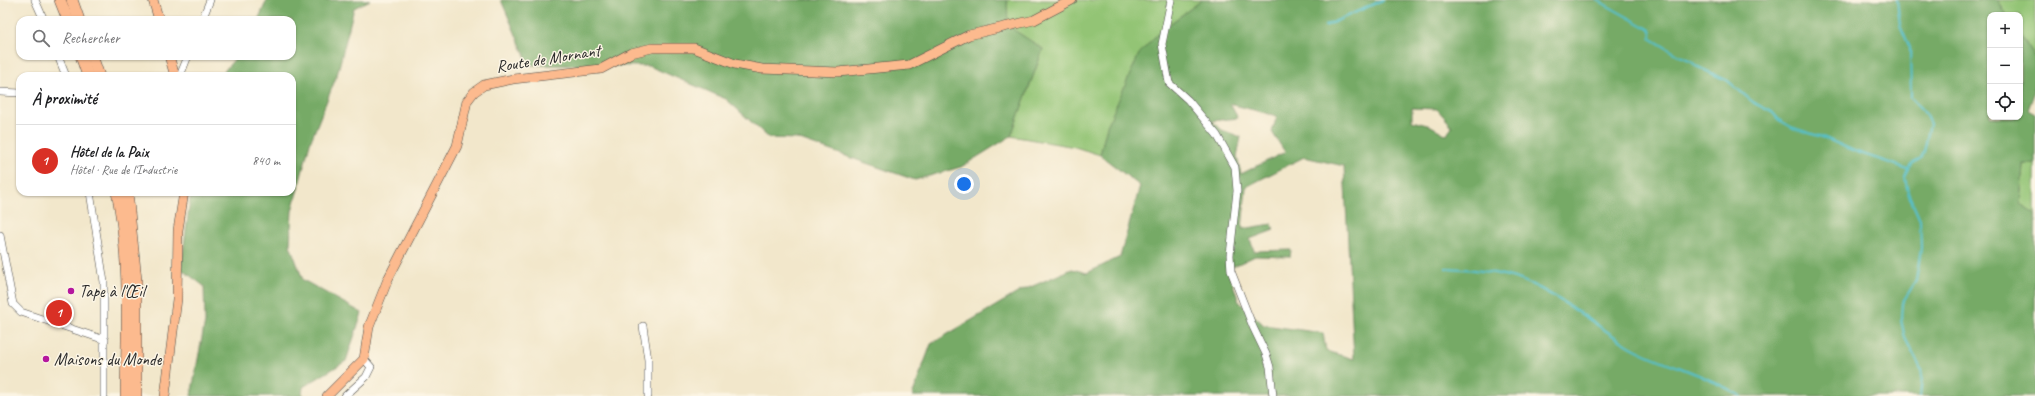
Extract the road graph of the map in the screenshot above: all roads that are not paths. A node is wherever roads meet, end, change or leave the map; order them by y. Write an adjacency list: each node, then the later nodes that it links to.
1 (36, 0): 8 (street)
2 (60, 0): 9 (highway)
3 (72, 0): 10 (highway)
4 (153, 0): 11 (main road)
5 (210, 0): 12 (street)
6 (1072, 0): 32 (main road, Route de Mornant)
7 (1172, 0): 40 (street)
8 (42, 16)
9 (66, 16)
10 (78, 16)
11 (158, 16)
12 (204, 16)
13 (60, 60): 18 (street)
14 (82, 60): 19 (highway)
15 (93, 60): 20 (highway)
16 (170, 60): 21 (main road)
17 (186, 60): 22 (street)
18 (64, 72)
19 (87, 72)
20 (98, 72)
21 (174, 72)
22 (182, 72)
23 (0, 92): 24 (street)
24 (16, 93)
25 (91, 196): 31 (street)
26 (118, 196): 34 (highway)
27 (127, 196): 35 (highway)
28 (183, 196): 36 (main road)
29 (0, 235): 31 (street)
30 (643, 326): 39 (street)
31 (105, 340): 33 (street)
32 (364, 359): 37 (main road); 38 (street)
33 (104, 396)
34 (126, 396)
35 (136, 396)
36 (165, 396)
37 (327, 396)
38 (345, 396)
39 (648, 396)
40 (1273, 396)

